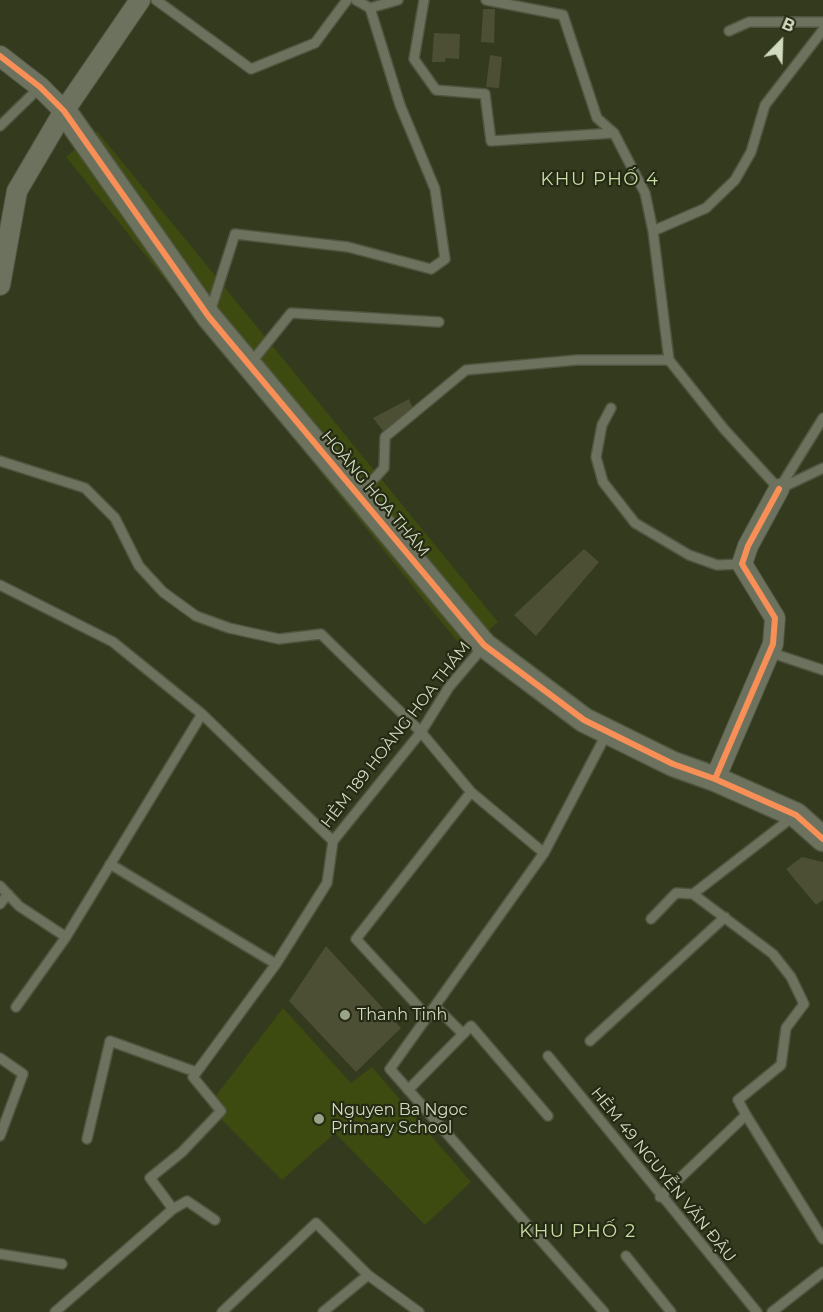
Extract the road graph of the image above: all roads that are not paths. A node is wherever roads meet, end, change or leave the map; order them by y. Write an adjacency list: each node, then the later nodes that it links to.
1 (140, 0): 14 (street)
2 (156, 0): 3 (lane)
3 (347, 0)
4 (356, 0): 8 (lane)
5 (398, 0): 8 (lane)
6 (424, 0): 16 (lane)
7 (486, 0): 16 (lane)
8 (370, 8): 19 (lane)
9 (823, 22): 11 (lane)
10 (823, 30): 17 (lane)
11 (729, 31)
12 (0, 56): 13 (street, HOÀNG HOA THÁM)
13 (40, 87): 14 (street, HOÀNG HOA THÁM); 15 (lane)
14 (64, 111): 18 (street); 19 (street, HOÀNG HOA THÁM)
15 (0, 126)
16 (614, 133): 17 (lane)
17 (653, 231): 21 (lane)
18 (0, 285)
19 (209, 317): 22 (street, HOÀNG HOA THÁM)
20 (439, 322): 22 (lane)
21 (669, 360): 27 (lane); 28 (lane)
22 (249, 366): 28 (street, HOÀNG HOA THÁM)
23 (611, 408): 29 (lane)
24 (823, 418): 27 (lane)
25 (0, 460): 36 (lane)
26 (823, 468): 27 (lane)
27 (779, 489): 29 (street)
28 (359, 495): 31 (street, HOÀNG HOA THÁM)
29 (742, 564): 32 (street)
30 (0, 585): 34 (lane)
31 (484, 645): 35 (street, HOÀNG HOA THÁM); 36 (lane, HẺM 189 HOÀNG HOA THÁM)
32 (769, 652): 33 (lane); 37 (street)
33 (823, 670)
34 (202, 714): 41 (lane); 43 (lane)
35 (608, 731): 37 (street, HOÀNG HOA THÁM); 42 (lane)
36 (421, 732): 38 (lane); 41 (lane, HẺM 189 HOÀNG HOA THÁM)
37 (715, 779): 39 (street, HOÀNG HOA THÁM)
38 (471, 792): 42 (lane); 54 (lane)
39 (796, 815): 40 (street, HOÀNG HOA THÁM); 46 (lane)
40 (823, 839)
41 (333, 841): 51 (lane, HẺM 189 HOÀNG HOA THÁM)
42 (544, 854): 52 (lane)
43 (110, 864): 50 (lane); 51 (lane)
44 (0, 886): 45 (lane)
45 (8, 894): 47 (lane); 50 (lane)
46 (693, 894): 48 (lane); 49 (lane)
47 (0, 904)
48 (725, 917): 56 (lane); 61 (lane)
49 (651, 919)
50 (66, 937): 53 (lane)
51 (276, 964): 59 (lane, HẺM 189 HOÀNG HOA THÁM)
52 (435, 1006): 54 (lane); 55 (lane)
53 (16, 1007)
54 (428, 1017): 60 (lane)
55 (463, 1034): 60 (lane); 62 (lane)
56 (590, 1041)
57 (548, 1056): 65 (lane, HẺM 49 NGUYỄN VĂN ĐẬU)
58 (0, 1058): 63 (lane)
59 (196, 1072): 64 (lane); 66 (lane)
60 (408, 1090): 78 (lane)
61 (746, 1115): 65 (lane); 68 (lane)
62 (548, 1116)
63 (0, 1136)
64 (87, 1139)
65 (660, 1197): 80 (lane, HẺM 49 NGUYỄN VĂN ĐẬU)
66 (173, 1209): 67 (lane); 74 (lane)
67 (215, 1220)
68 (823, 1239)
69 (0, 1254): 71 (lane)
70 (626, 1256): 79 (lane)
71 (62, 1264)
72 (823, 1272): 81 (lane)
73 (368, 1275): 75 (lane); 76 (lane); 77 (lane)
74 (55, 1312)
75 (222, 1312)
76 (322, 1312)
77 (419, 1312)
78 (604, 1312)
79 (671, 1312)
80 (757, 1312)
81 (772, 1312)

